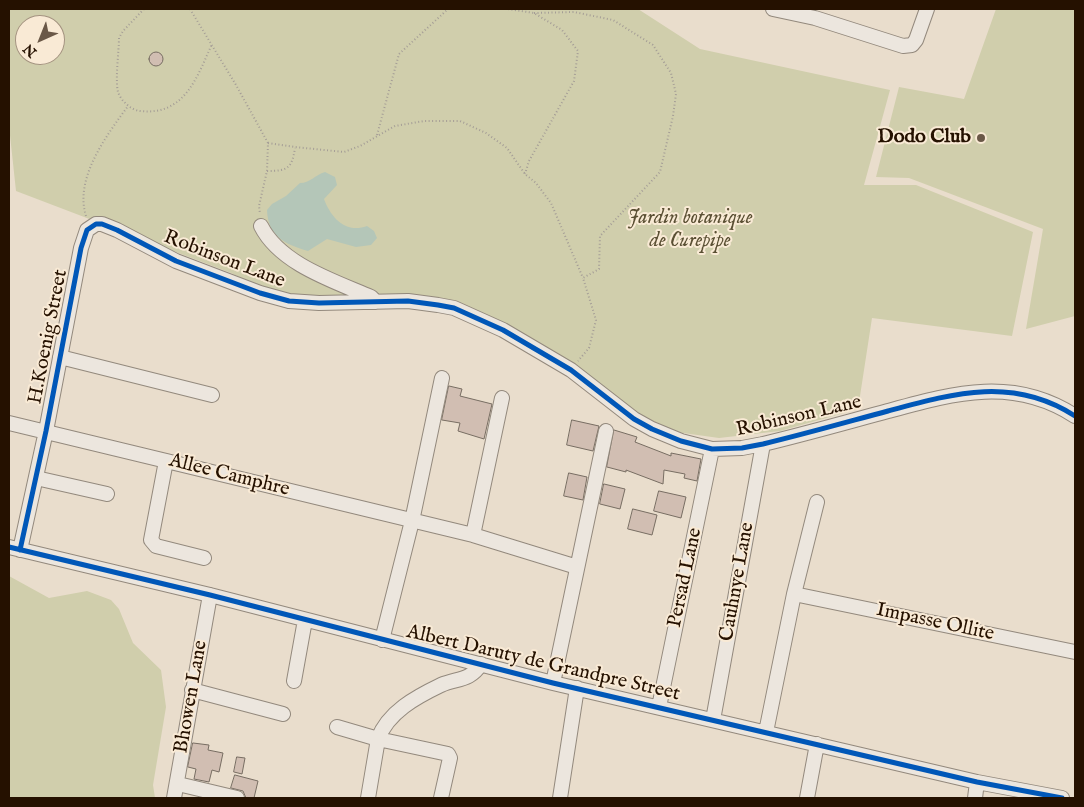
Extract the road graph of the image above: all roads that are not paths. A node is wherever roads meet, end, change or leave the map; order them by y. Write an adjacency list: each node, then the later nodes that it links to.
1 (773, 9): 3 (street)
2 (927, 9): 3 (street)
3 (817, 13)
4 (261, 226): 6 (street)
5 (91, 227): 6 (street, Robinson Lane); 7 (street, H.Koenig Street)
6 (376, 302): 16 (street, Robinson Lane)
7 (60, 357): 9 (street); 14 (street, H.Koenig Street)
8 (442, 378): 21 (street)
9 (212, 395)
10 (502, 398): 22 (street)
11 (1075, 416): 15 (street, Robinson Lane)
12 (9, 423): 14 (street, Allee Camphre)
13 (606, 431): 25 (street)
14 (46, 432): 17 (street, Allee Camphre); 18 (street, H.Koenig Street)
15 (763, 444): 16 (street, Robinson Lane); 38 (street, Cauhnye Lane)
16 (712, 449): 36 (street, Persad Lane)
17 (166, 461): 21 (street, Allee Camphre); 24 (street)
18 (36, 478): 19 (street); 23 (street, H.Koenig Street)
19 (107, 494)
20 (818, 502): 26 (street)
21 (412, 521): 22 (street, Allee Camphre); 29 (street)
22 (472, 535): 25 (street, Allee Camphre)
23 (14, 549): 27 (street, Albert Daruty de Grandpre Street)
24 (204, 558)
25 (577, 567): 33 (street)
26 (794, 594): 30 (street, Impasse Ollite); 40 (street)
27 (210, 595): 28 (street, Albert Daruty de Grandpre Street); 35 (street, Bhowen Lane)
28 (305, 620): 29 (street, Albert Daruty de Grandpre Street); 32 (street)
29 (382, 640): 31 (street, Albert Daruty de Grandpre Street)
30 (1075, 652)
31 (480, 664): 33 (street, Albert Daruty de Grandpre Street); 41 (street)
32 (294, 681)
33 (553, 682): 34 (street, Albert Daruty de Grandpre Street)
34 (577, 688): 36 (street, Albert Daruty de Grandpre Street); 49 (street)
35 (192, 690): 37 (street); 44 (street, Bhowen Lane)
36 (659, 707): 38 (street, Albert Daruty de Grandpre Street)
37 (283, 714)
38 (713, 720): 40 (street, Albert Daruty de Grandpre Street)
39 (337, 727): 41 (street)
40 (766, 732): 42 (street, Albert Daruty de Grandpre Street)
41 (378, 739): 47 (street); 48 (street)
42 (817, 744): 43 (street, Albert Daruty de Grandpre Street); 50 (street)
43 (977, 782): 51 (street); 52 (street, Albert Daruty de Grandpre Street)
44 (178, 784): 45 (street, Bhowen Lane); 46 (street)
45 (174, 798)
46 (237, 798)
47 (368, 798)
48 (441, 798)
49 (560, 798)
50 (807, 798)
51 (974, 798)
52 (1062, 798)

